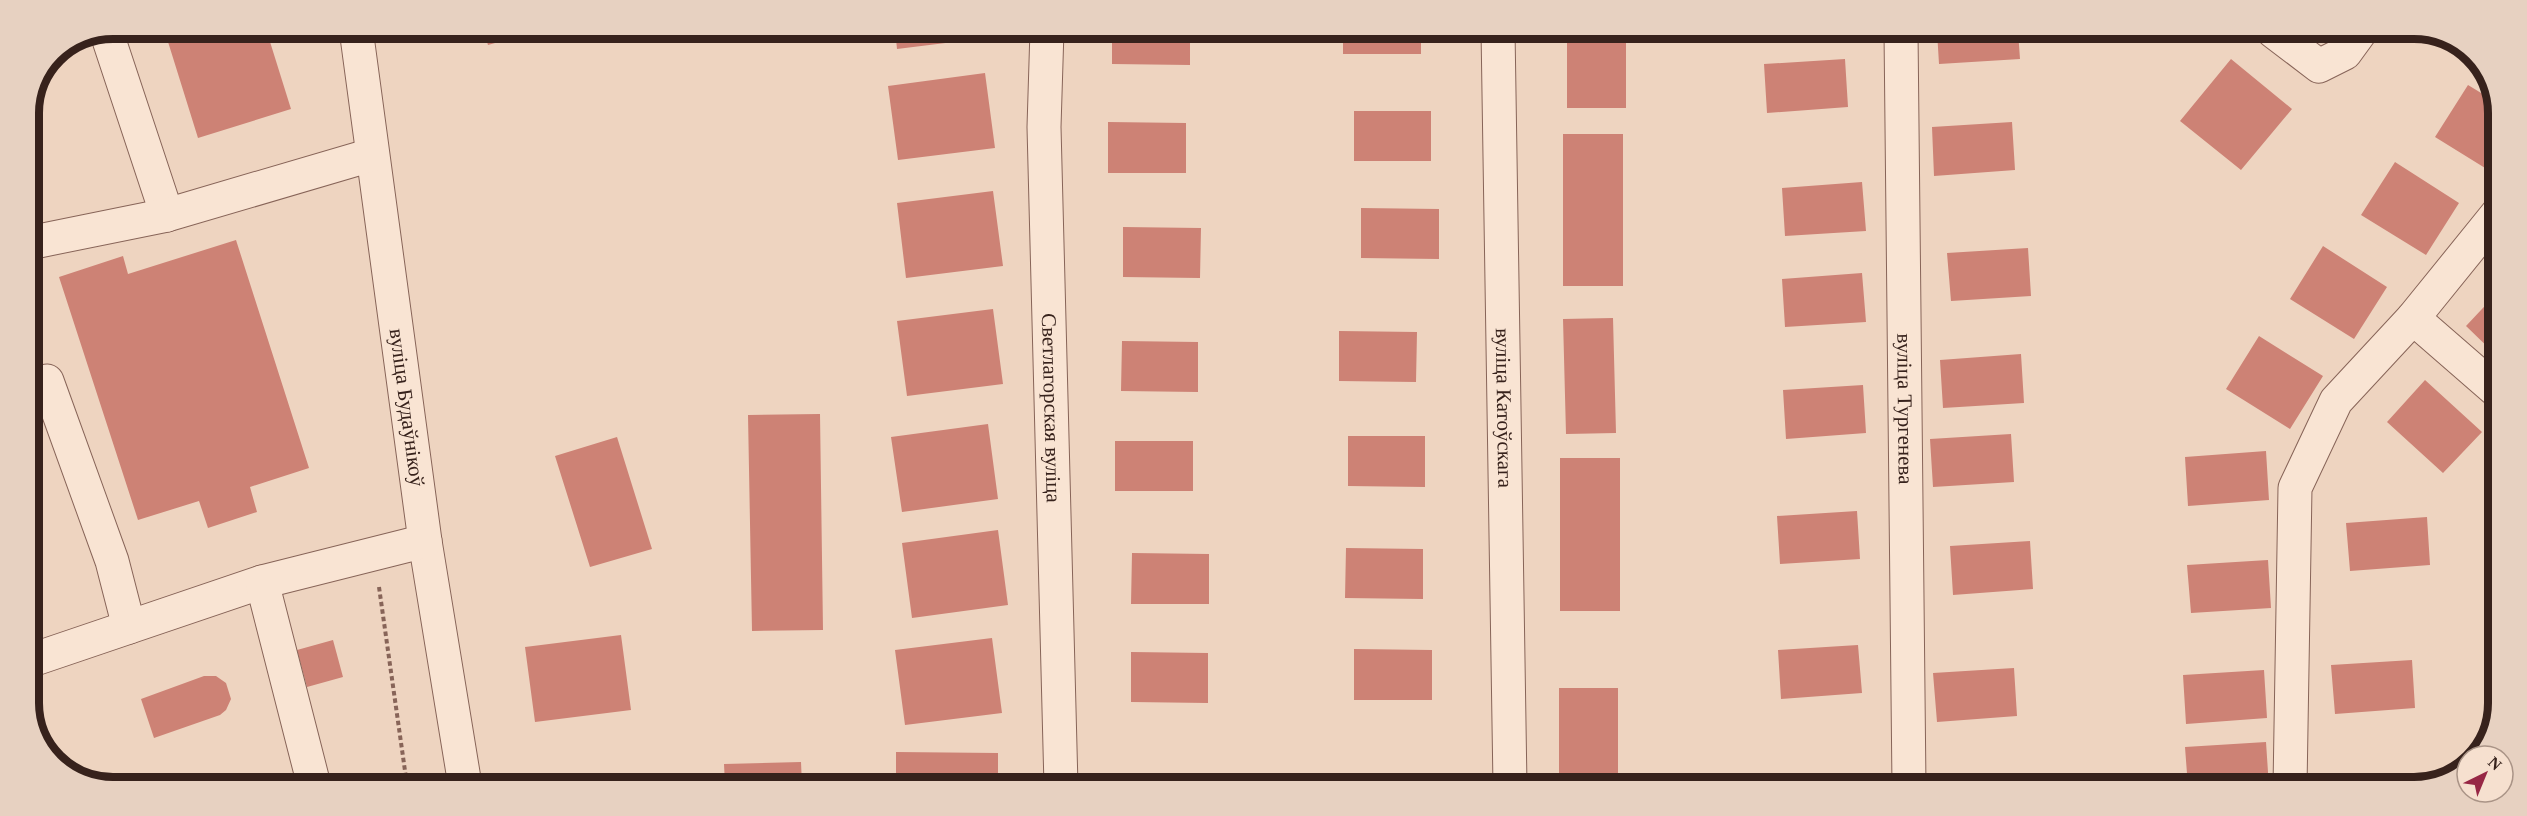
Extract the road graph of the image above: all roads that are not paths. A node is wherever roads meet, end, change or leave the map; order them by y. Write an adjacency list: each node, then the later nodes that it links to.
1 (109, 39): 9 (street)
2 (357, 39): 8 (street, вуліца Будаўнікоў)
3 (1047, 39): 21 (street, Светлагорская вуліца)
4 (1498, 39): 22 (street, вуліца Катоўскага)
5 (1901, 39): 23 (street, вуліца Тургенева)
6 (2284, 39): 7 (street)
7 (2355, 39)
8 (371, 155): 9 (street); 15 (street, вуліца Будаўнікоў)
9 (167, 215): 11 (street)
10 (2488, 225): 12 (street)
11 (39, 241)
12 (2413, 318): 14 (street); 24 (street)
13 (47, 381): 17 (street)
14 (2488, 383)
15 (425, 540): 16 (street); 20 (street, вуліца Будаўнікоў)
16 (262, 582): 17 (street); 19 (street)
17 (129, 627): 18 (street)
18 (39, 658)
19 (312, 777)
20 (464, 777)
21 (1061, 777)
22 (1510, 777)
23 (1909, 777)
24 (2290, 777)

